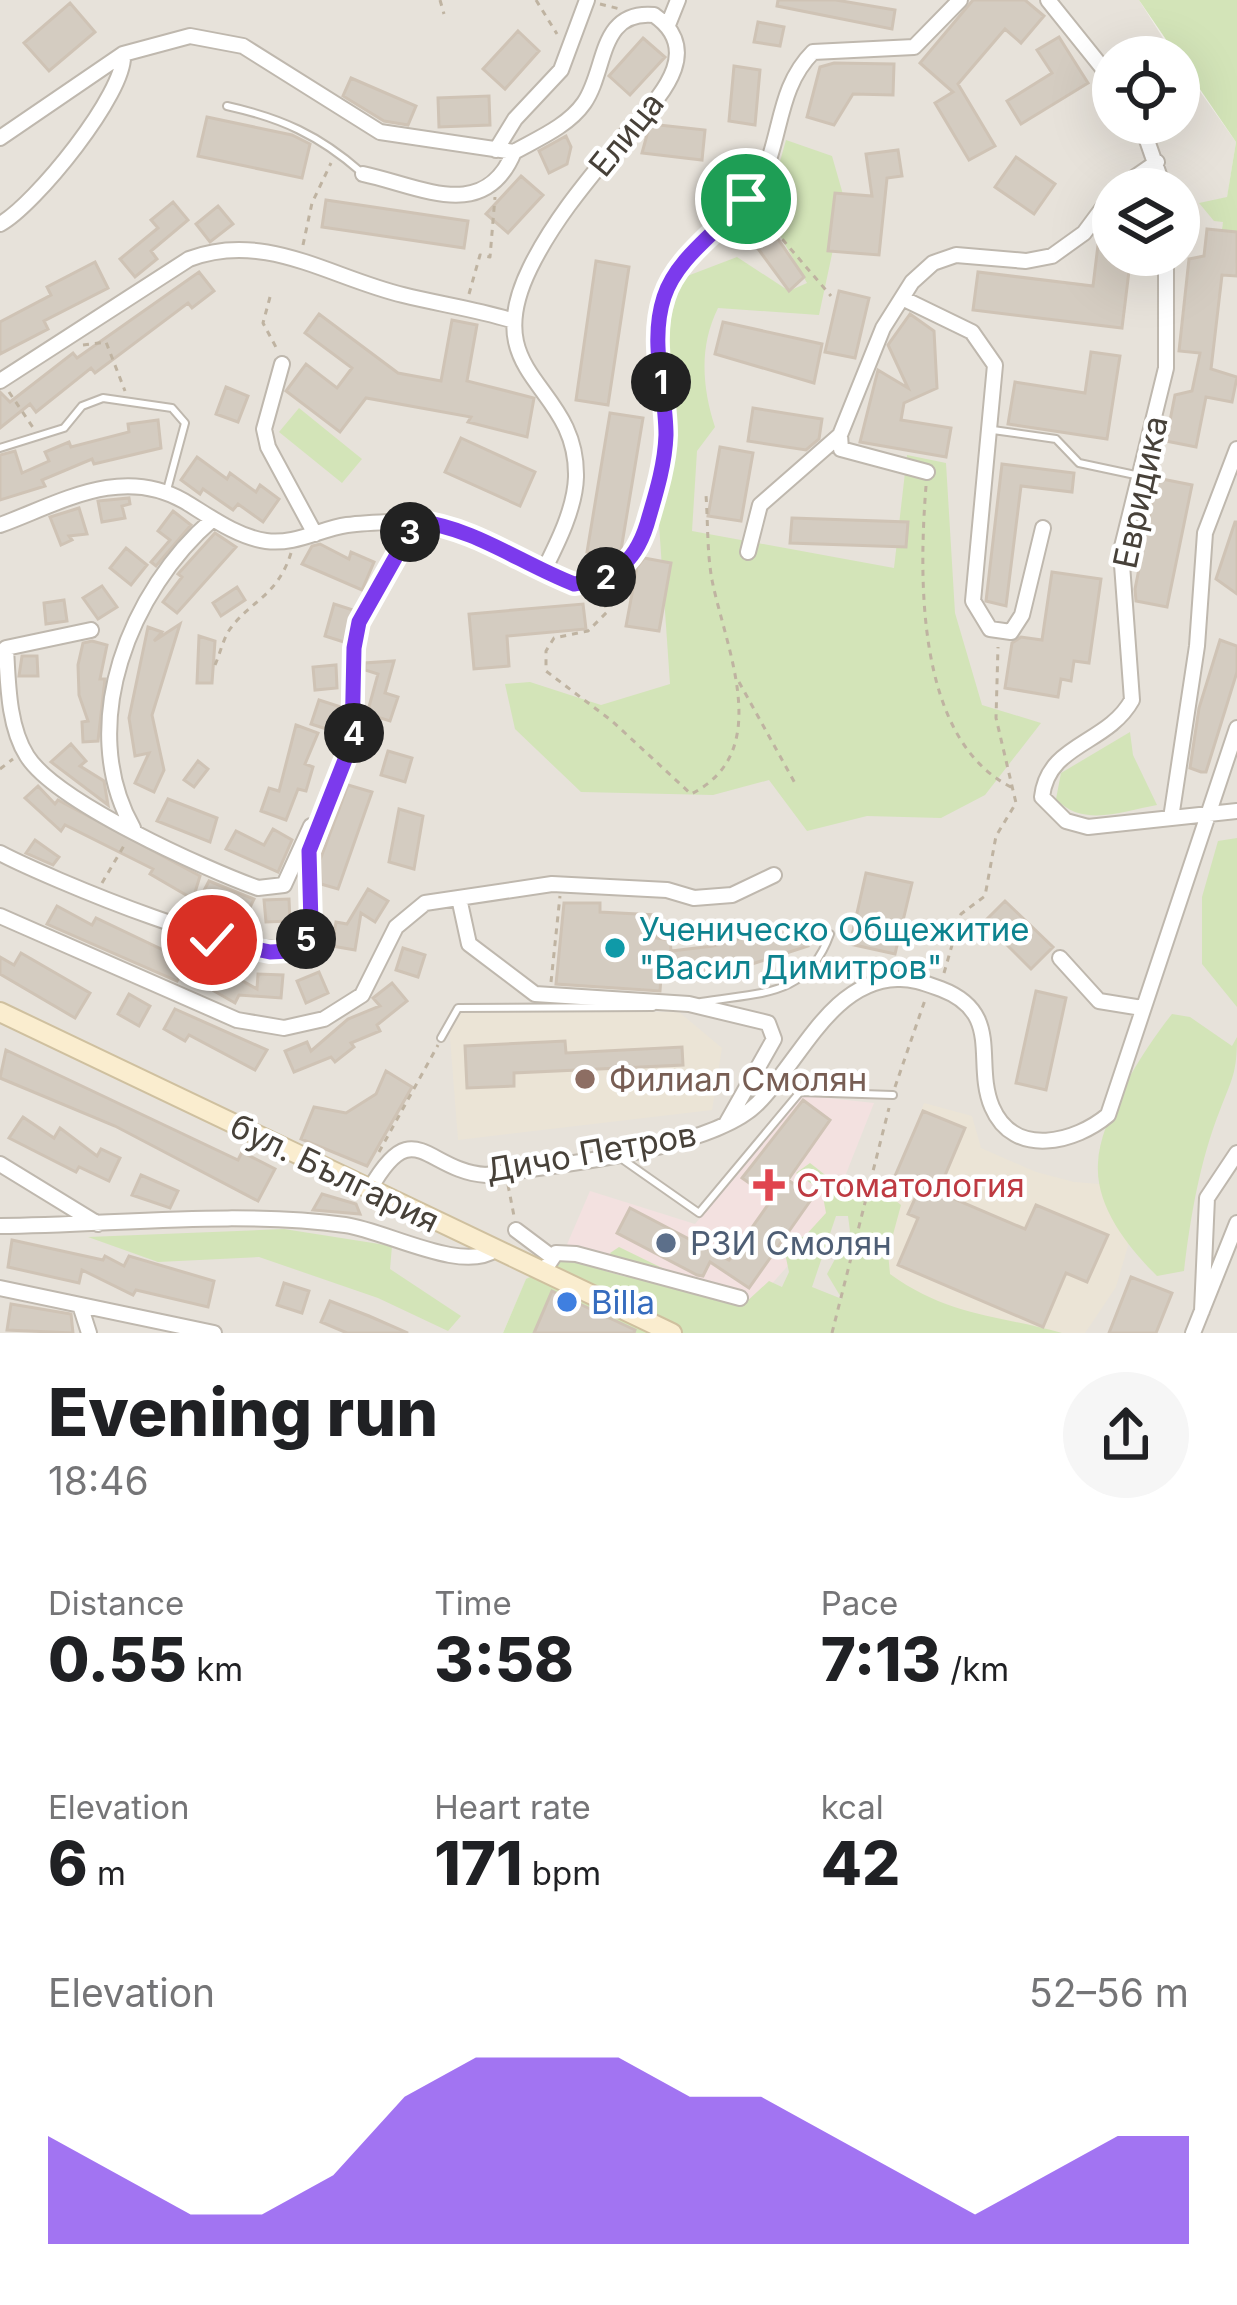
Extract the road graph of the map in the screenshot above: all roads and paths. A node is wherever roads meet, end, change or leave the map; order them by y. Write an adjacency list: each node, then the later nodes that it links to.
1 (440, 0): 7 (path)
2 (536, 0): 11 (path)
3 (678, 0): 9 (street)
4 (960, 0): 24 (street)
5 (1048, 0): 12 (street)
6 (587, 1): 8 (path); 11 (street)
7 (443, 14)
8 (639, 14): 9 (street); 18 (street, Елица)
9 (668, 25): 33 (street, Елица)
10 (123, 54): 14 (street); 16 (street); 26 (street)
11 (570, 55): 16 (street)
12 (1092, 55)
13 (227, 106): 17 (lane)
14 (0, 138)
15 (1150, 144): 19 (street)
16 (496, 150): 18 (street)
17 (337, 151): 22 (lane); 27 (path)
18 (514, 152): 23 (street)
19 (1157, 162): 20 (street); 21 (street)
20 (1149, 168)
21 (1159, 168)
22 (363, 174): 23 (street)
23 (491, 187): 32 (path)
24 (746, 199): 29 (path); 55 (street)
25 (1092, 222): 31 (street)
26 (0, 224)
27 (303, 244)
28 (1166, 276): 44 (street, Евридика)
29 (831, 296)
30 (270, 297): 35 (path)
31 (902, 298): 38 (street); 40 (street)
32 (466, 307): 33 (street); 34 (street)
33 (511, 320): 54 (street)
34 (91, 321): 36 (street); 37 (path)
35 (282, 364): 51 (street)
36 (0, 381): 39 (path)
37 (127, 398): 39 (lane); 45 (lane)
38 (989, 430): 44 (lane); 57 (street)
39 (38, 435): 41 (lane)
40 (841, 435): 43 (street); 53 (street)
41 (0, 448)
42 (1237, 449): 66 (street)
43 (927, 472): 62 (path)
44 (1143, 477): 66 (street, Евридика)
45 (166, 491): 47 (street); 49 (street)
46 (706, 495): 59 (path)
47 (213, 518): 52 (street); 67 (street)
48 (416, 521): 51 (street); 54 (street); 64 (street)
49 (0, 525)
50 (1043, 528): 57 (street)
51 (315, 534): 52 (street)
52 (295, 540): 58 (path)
53 (748, 552)
54 (543, 572): 55 (street)
55 (598, 580): 59 (path)
56 (92, 630): 67 (street)
57 (999, 633): 62 (path)
58 (215, 665)
59 (738, 681): 61 (path)
60 (1237, 728): 65 (street)
61 (796, 785)
62 (1014, 789): 76 (path)
63 (1237, 811): 65 (street)
64 (320, 812): 67 (street); 70 (street)
65 (1205, 813): 66 (street, Евридика); 79 (street)
66 (1171, 818)
67 (133, 828): 70 (path)
68 (0, 853): 70 (street)
69 (774, 875): 71 (street)
70 (69, 880)
71 (561, 885): 72 (street); 77 (path)
72 (459, 898): 73 (street); 77 (street)
73 (0, 916)
74 (830, 934): 78 (lane)
75 (1060, 958): 79 (street)
76 (931, 985): 79 (street); 82 (path); 83 (street, Дичо Петров)
77 (550, 996): 78 (street)
78 (689, 1004): 81 (lane); 83 (street)
79 (1142, 1009)
80 (0, 1012): 88 (street, бул. България)
81 (441, 1038): 88 (path)
82 (892, 1095): 85 (lane); 102 (path)
83 (724, 1128): 85 (street, Дичо Петров)
84 (1237, 1154): 98 (street)
85 (616, 1155): 87 (street, Дичо Петров)
86 (0, 1164): 90 (street)
87 (504, 1173): 88 (street, Дичо Петров); 92 (path)
88 (365, 1187): 93 (street, бул. България)
89 (1237, 1223): 98 (street)
90 (100, 1225): 91 (street); 93 (street)
91 (0, 1226)
92 (516, 1230): 94 (street)
93 (495, 1250): 94 (street, бул. България)
94 (547, 1264): 96 (street); 101 (street, бул. България)
95 (0, 1288): 97 (street)
96 (740, 1298)
97 (80, 1305): 99 (street); 100 (street)
98 (1202, 1311): 103 (street)
99 (85, 1330)
100 (214, 1333)
101 (672, 1333)
102 (832, 1333)
103 (1193, 1333)

